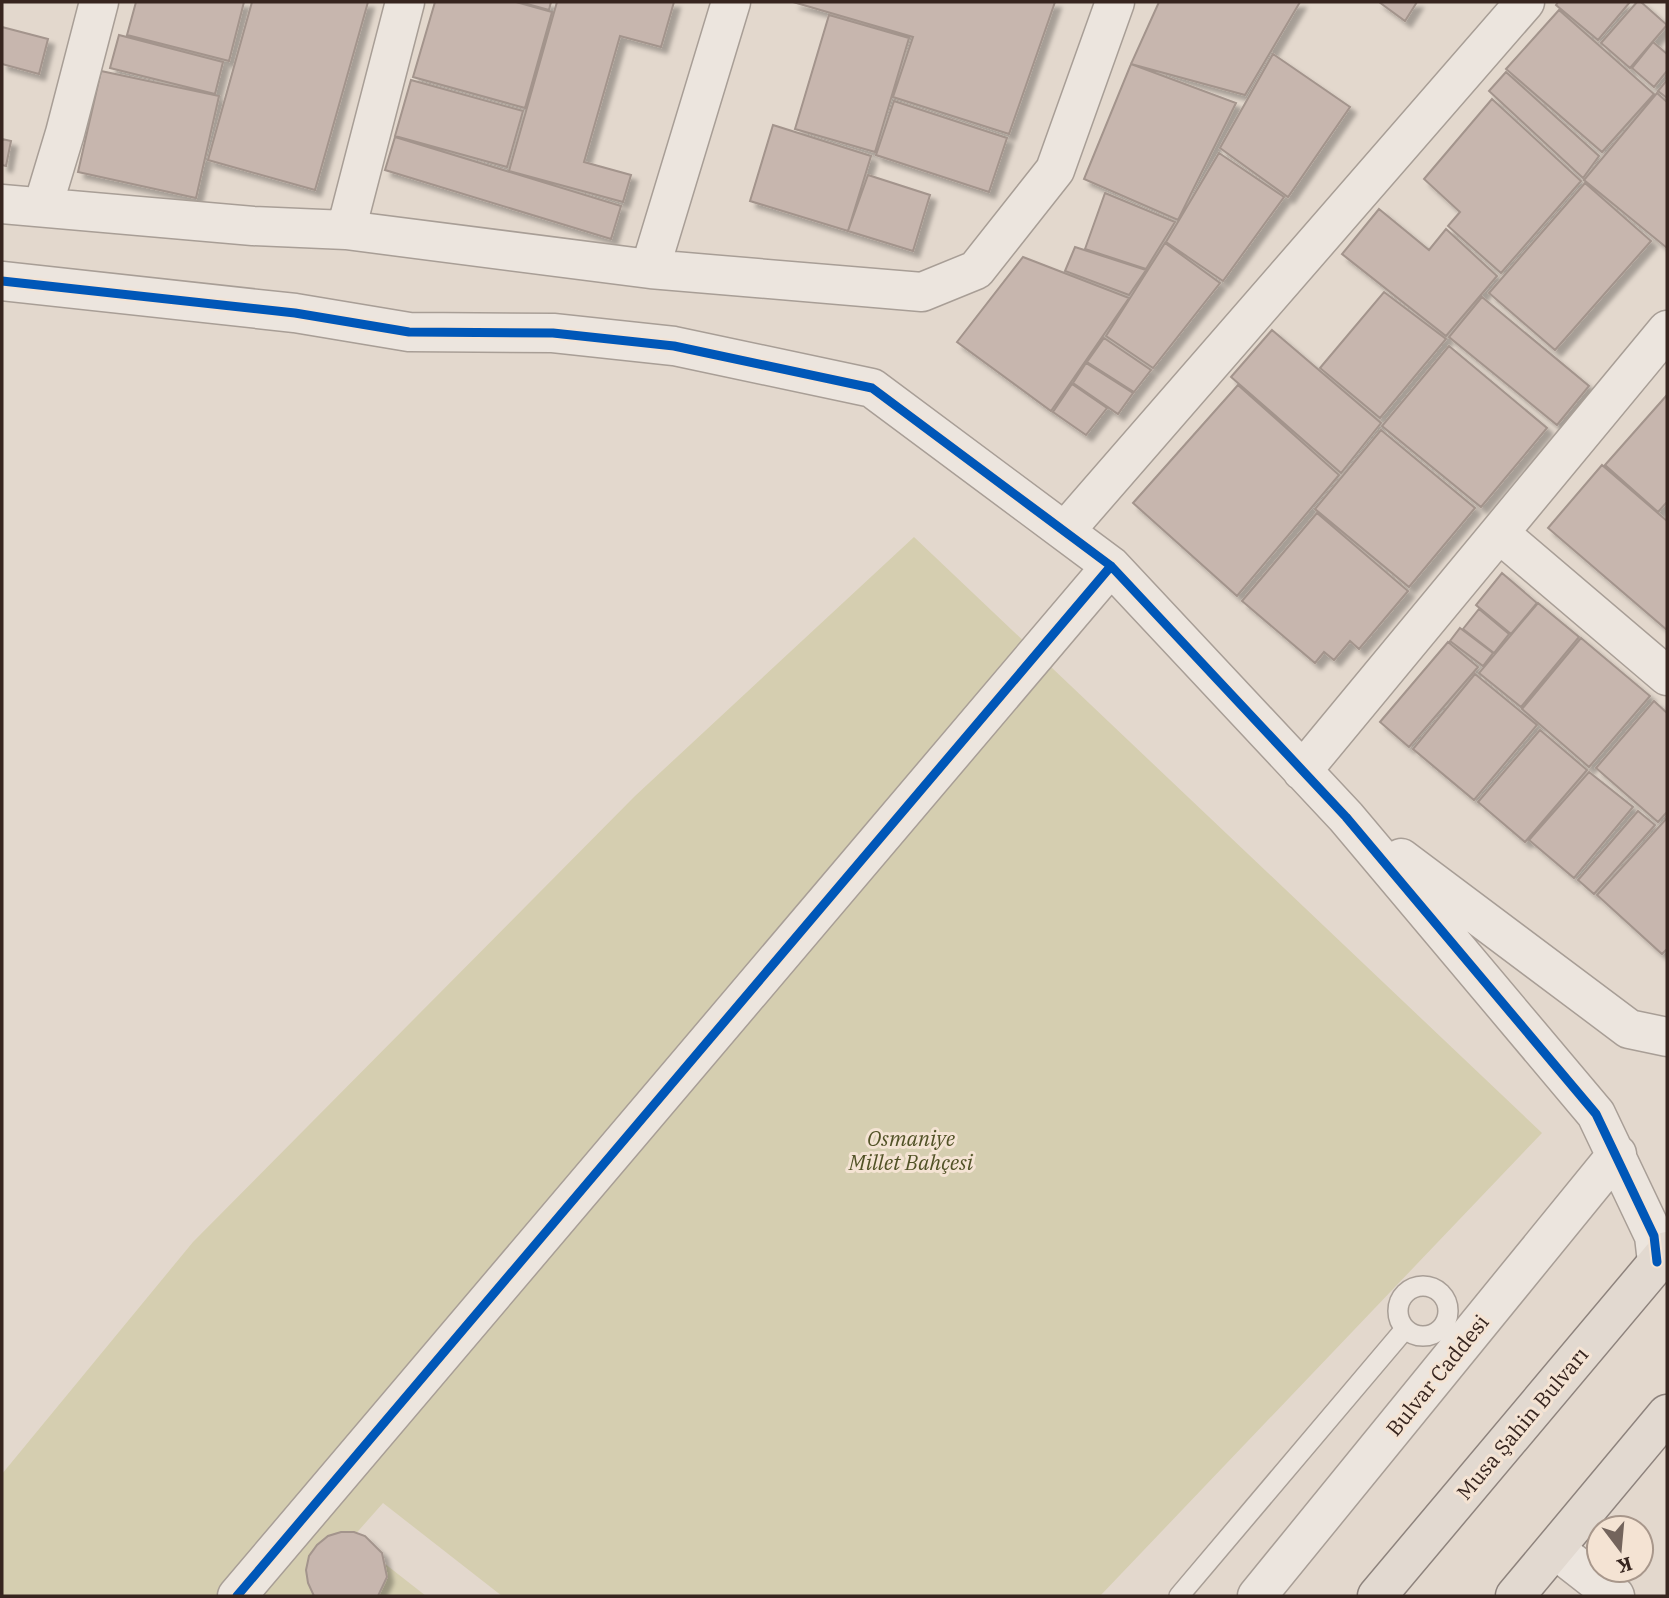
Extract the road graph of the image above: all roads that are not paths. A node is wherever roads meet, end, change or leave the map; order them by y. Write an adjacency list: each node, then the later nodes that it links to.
1 (99, 2): 7 (street)
2 (405, 2): 8 (street)
3 (731, 2): 9 (street)
4 (1115, 2): 9 (street)
5 (1525, 2): 12 (street)
6 (2, 204): 7 (street)
7 (43, 206): 8 (street)
8 (346, 230): 9 (street)
9 (650, 269)
10 (2, 281): 12 (street)
11 (1667, 332): 13 (street)
12 (1065, 531): 14 (street)
13 (1499, 533): 15 (street); 16 (street)
14 (1111, 566): 16 (street); 24 (street)
15 (1667, 676)
16 (1302, 771): 17 (street)
17 (1346, 817): 18 (street); 19 (street)
18 (1667, 1037)
19 (1616, 1154): 20 (street); 26 (street, Bulvar Caddesi)
20 (1662, 1257): 27 (main road, Musa Şahin Bulvarı)
21 (1405, 1329): 25 (lane)
22 (1667, 1414): 23 (main road)
23 (1556, 1550): 28 (main road); 29 (street)
24 (237, 1596)
25 (1179, 1596)
26 (1256, 1596)
27 (1377, 1596)
28 (1515, 1596)
29 (1615, 1596)

